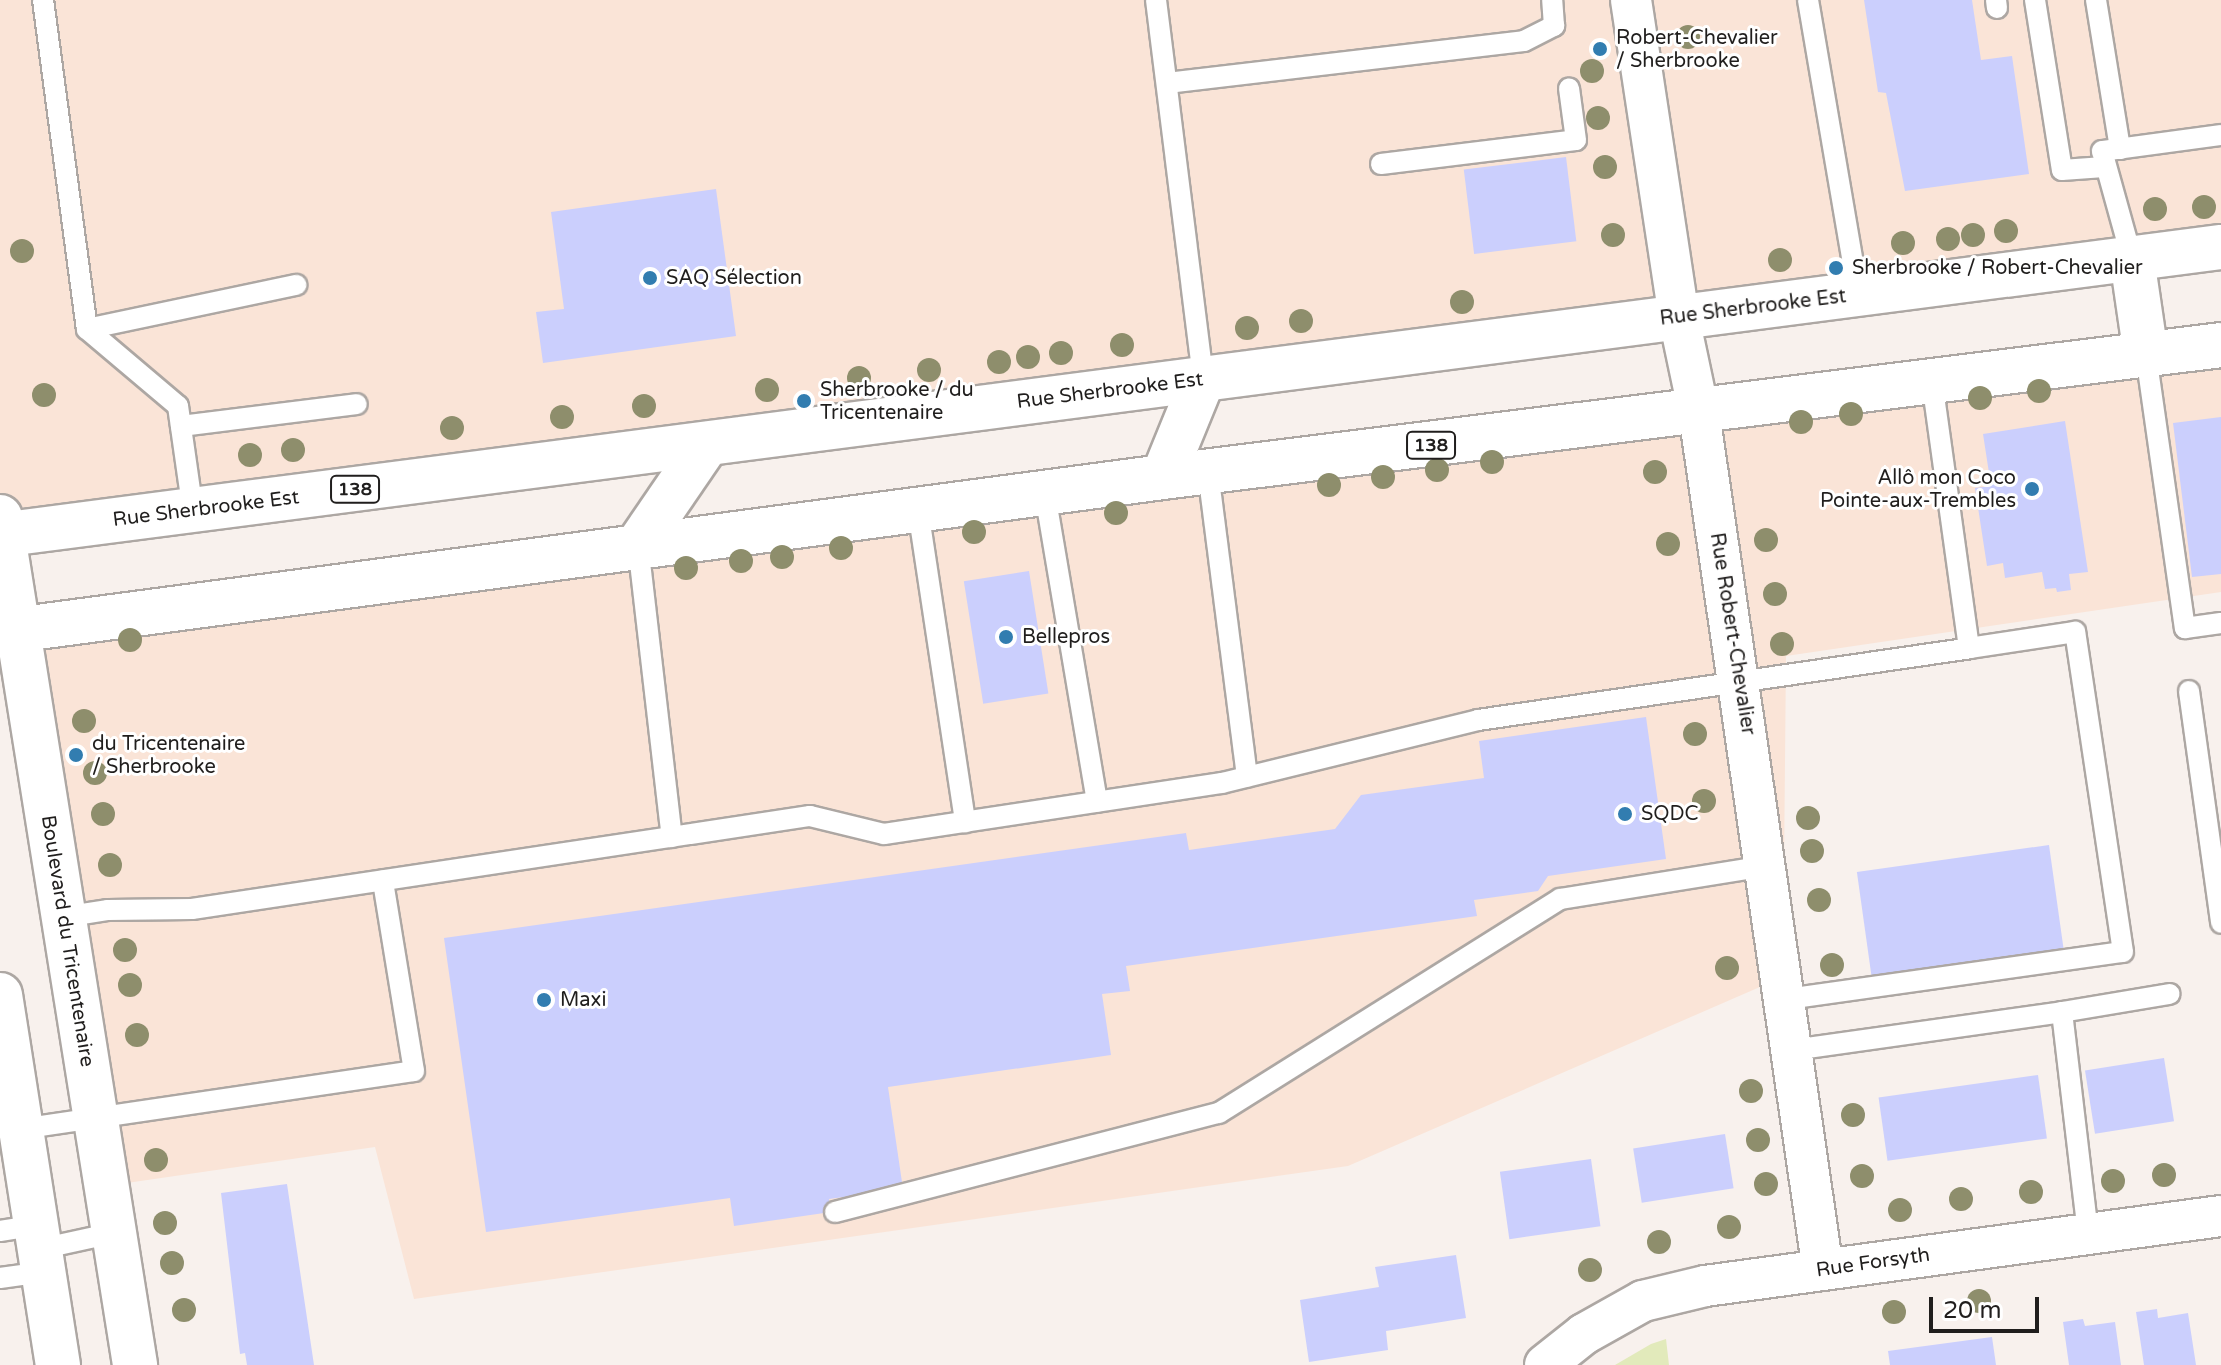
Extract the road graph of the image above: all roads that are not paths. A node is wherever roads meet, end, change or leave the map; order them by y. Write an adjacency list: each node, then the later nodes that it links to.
1 (43, 0): 19 (lane)
2 (1156, 0): 8 (lane)
3 (1552, 0): 8 (lane)
4 (1631, 0): 18 (street, Rue Robert-Chevalier)
5 (1808, 0): 17 (lane)
6 (2035, 0): 13 (lane)
7 (2096, 0): 11 (lane)
8 (1167, 83): 22 (lane)
9 (1569, 88): 12 (lane)
10 (2221, 135): 11 (lane)
11 (2120, 149): 13 (lane)
12 (1381, 164)
13 (2104, 167): 15 (lane)
14 (2221, 247): 15 (main road, Rue Sherbrooke Est / 138)
15 (2132, 259): 17 (main road, Rue Sherbrooke Est / 138); 21 (main road)
16 (296, 285): 19 (lane)
17 (1858, 294): 18 (main road, Rue Sherbrooke Est / 138)
18 (1679, 318): 22 (main road, Rue Sherbrooke Est / 138); 25 (street, Rue Robert-Chevalier)
19 (87, 329): 26 (lane)
20 (2221, 345): 21 (main road, 138)
21 (2146, 355): 23 (main road, 138); 35 (lane)
22 (1203, 379): 27 (main road, Rue Sherbrooke Est / 138); 29 (main road)
23 (1932, 383): 25 (main road, 138); 37 (lane)
24 (357, 404): 26 (lane)
25 (1699, 413): 28 (main road, 138); 38 (street, Rue Robert-Chevalier)
26 (181, 426): 32 (lane)
27 (707, 444): 32 (main road, Rue Sherbrooke Est / 138); 34 (main road)
28 (1208, 472): 29 (main road, 138); 40 (lane)
29 (1163, 477): 30 (main road, 138)
30 (1045, 494): 31 (main road, 138); 41 (lane)
31 (918, 510): 34 (main road, 138); 42 (lane)
32 (193, 511): 33 (main road, Rue Sherbrooke Est / 138)
33 (1, 529): 36 (main road, Boulevard du Tricentenaire)
34 (638, 545): 36 (main road, 138); 43 (lane)
35 (2221, 623)
36 (8, 630): 46 (main road, Boulevard du Tricentenaire)
37 (1969, 648): 38 (lane); 50 (lane)
38 (1739, 680): 40 (lane); 44 (street, Rue Robert-Chevalier)
39 (2189, 691): 47 (lane)
40 (1247, 777): 41 (lane)
41 (1097, 802): 42 (lane)
42 (965, 822): 43 (lane)
43 (672, 837): 45 (lane)
44 (1767, 866): 50 (street, Rue Robert-Chevalier); 55 (lane)
45 (383, 881): 46 (lane); 53 (lane)
46 (63, 917): 53 (main road, Boulevard du Tricentenaire)
47 (2221, 923)
48 (2170, 994): 51 (lane)
49 (0, 995): 54 (main road)
50 (1787, 999): 52 (street, Rue Robert-Chevalier)
51 (2062, 1012): 52 (lane); 57 (lane)
52 (1793, 1050): 60 (street, Rue Robert-Chevalier)
53 (95, 1117): 54 (lane); 58 (main road, Boulevard du Tricentenaire)
54 (21, 1129): 59 (main road)
55 (835, 1212)
56 (2221, 1216): 57 (street, Rue Forsyth)
57 (2088, 1232): 60 (street, Rue Forsyth)
58 (113, 1233): 59 (lane); 63 (main road, Boulevard du Tricentenaire)
59 (30, 1244): 61 (lane); 62 (main road)
60 (1823, 1270): 64 (street, Rue Forsyth)
61 (0, 1278)
62 (58, 1365)
63 (135, 1365)
64 (1545, 1365)

